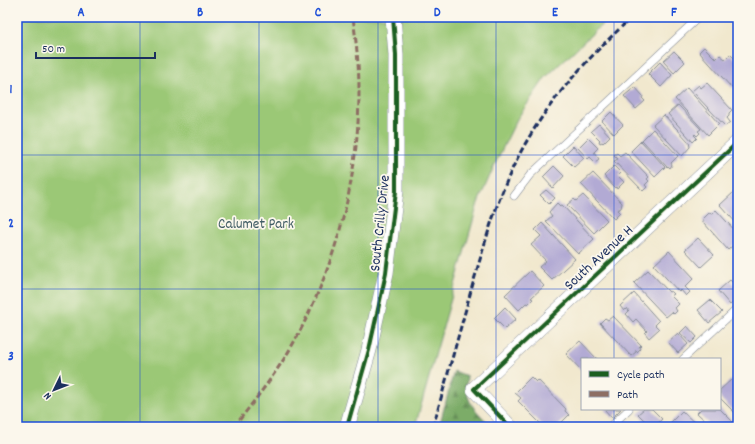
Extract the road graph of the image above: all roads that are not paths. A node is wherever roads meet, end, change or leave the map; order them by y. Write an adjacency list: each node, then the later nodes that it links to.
1 (393, 17): 8 (street, South Crilly Drive)
2 (699, 17): 4 (lane)
3 (738, 142): 9 (street, South Avenue H)
4 (514, 196)
5 (738, 308): 6 (lane)
6 (684, 358)
7 (628, 410): 10 (lane)
8 (347, 427)
9 (510, 427)
10 (610, 427)

